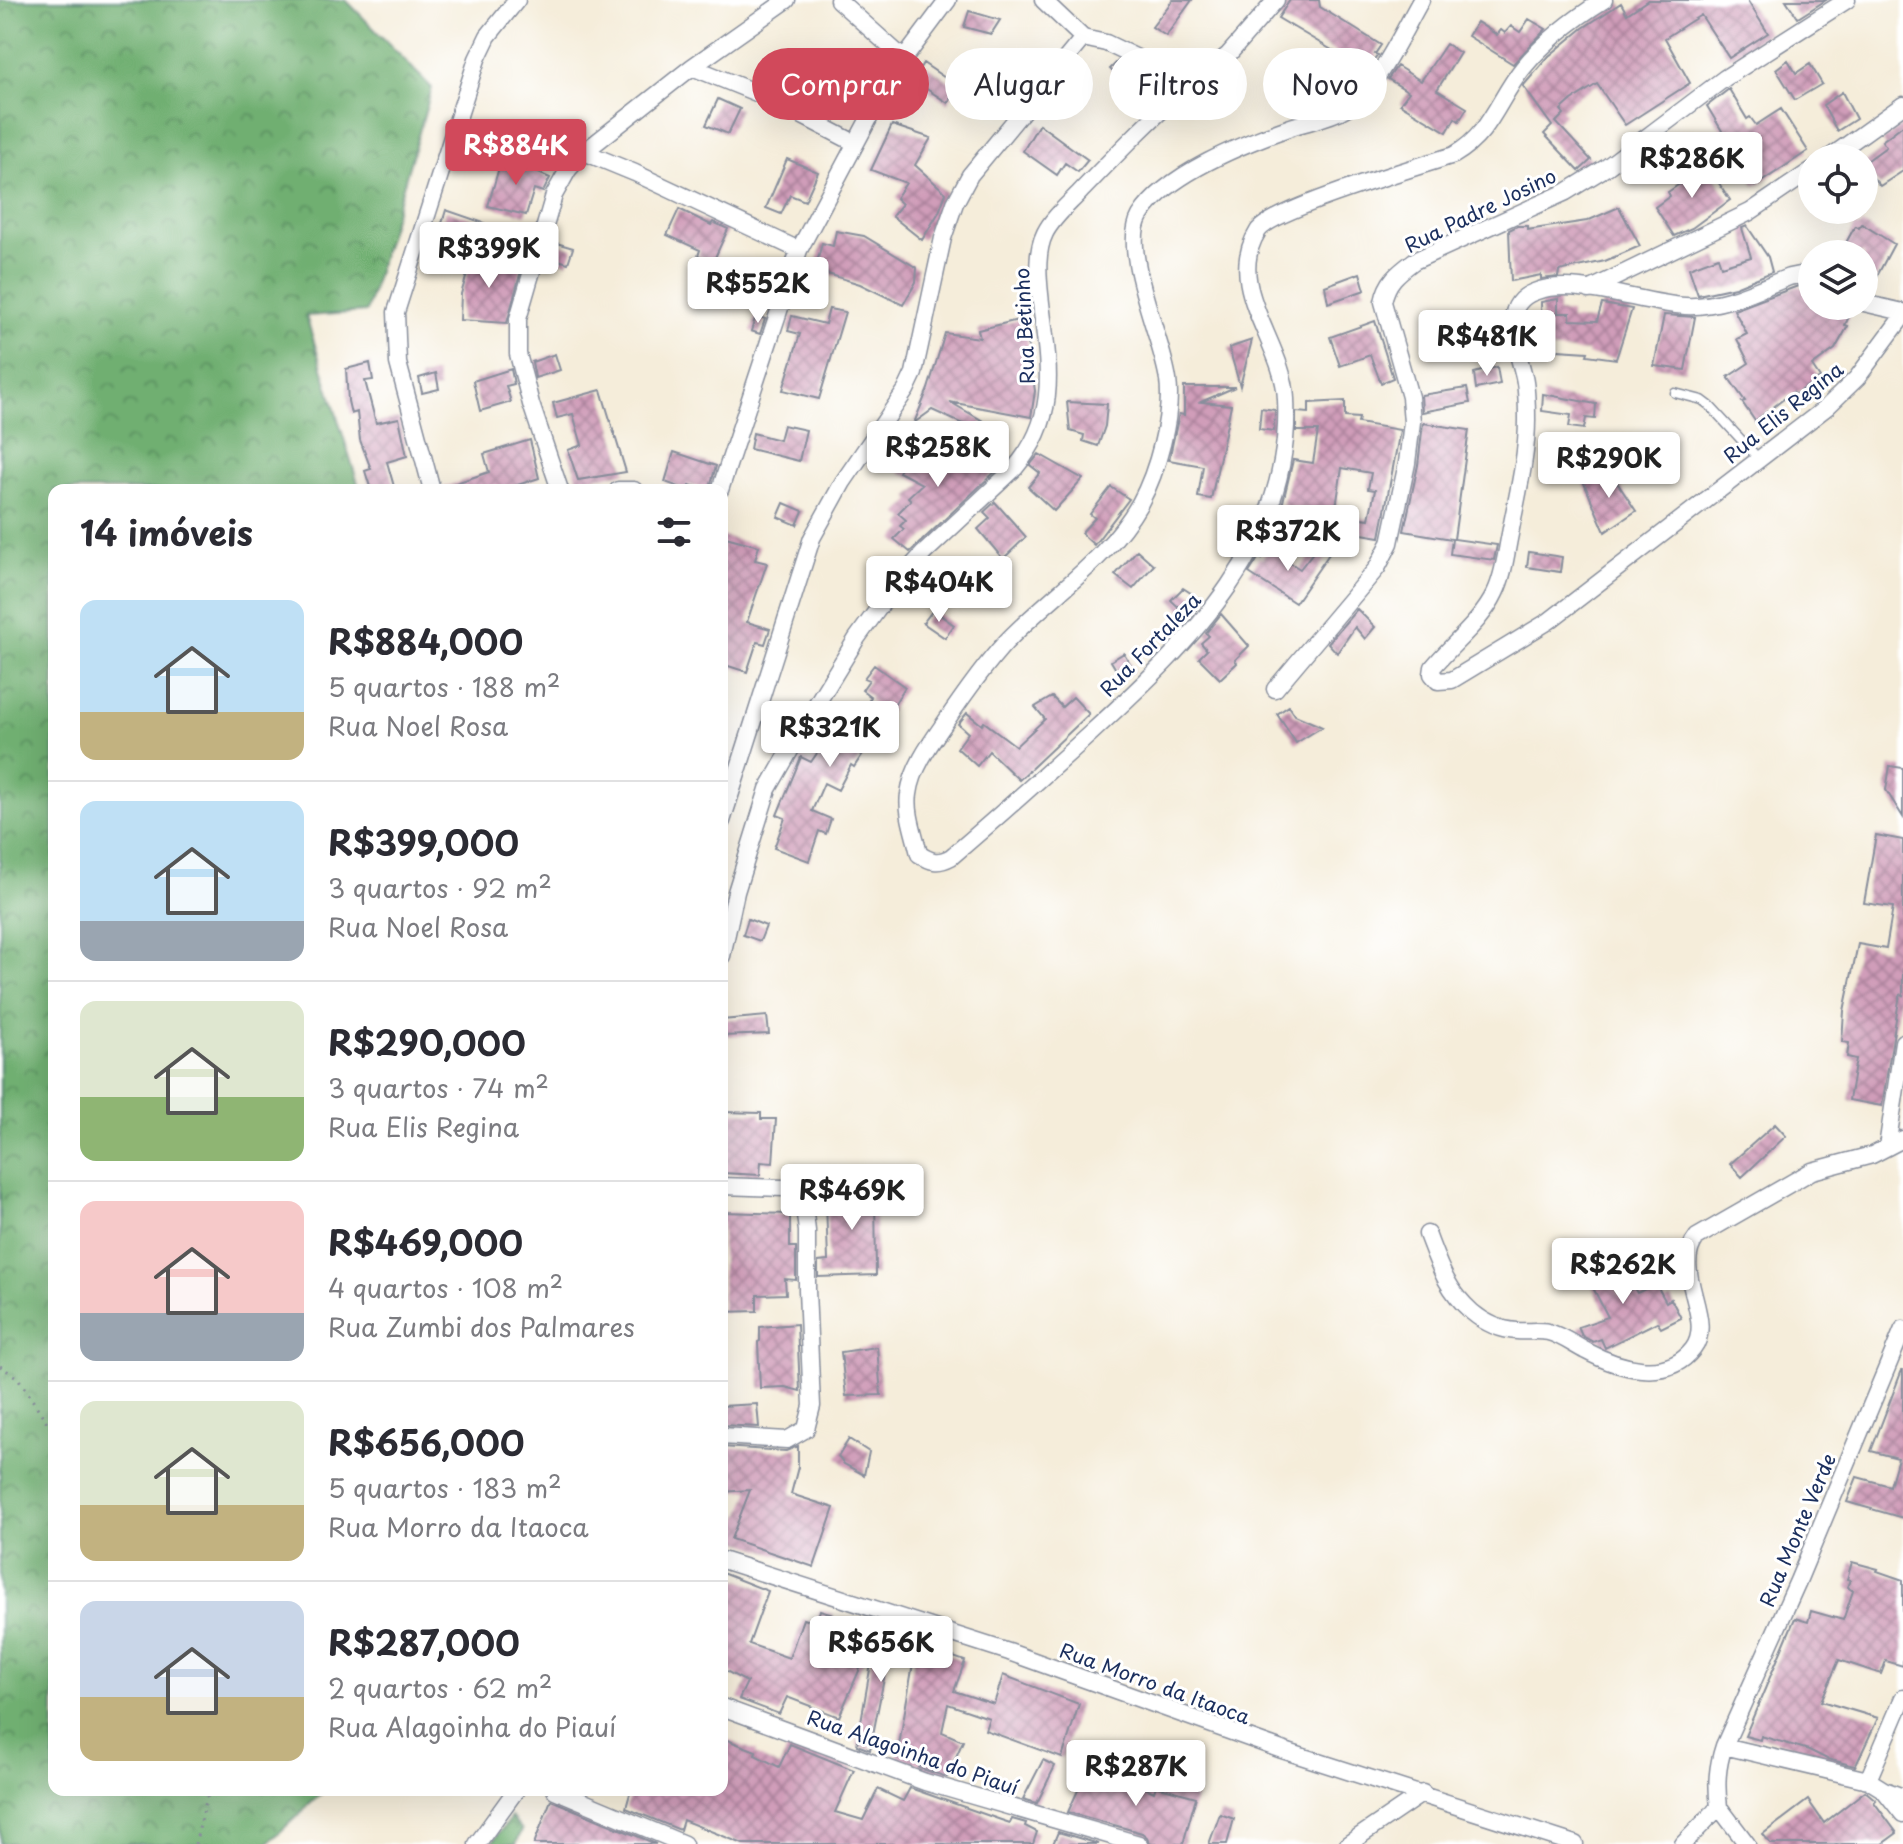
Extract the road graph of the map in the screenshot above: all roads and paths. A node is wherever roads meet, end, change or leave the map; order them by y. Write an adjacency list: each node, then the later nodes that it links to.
1 (517, 0): 30 (street)
2 (787, 0): 15 (street)
3 (838, 0): 11 (street)
4 (948, 0): 12 (street)
5 (1043, 0): 10 (street)
6 (1276, 0): 14 (street, Rua Betinho)
7 (1421, 0): 8 (street, Rua Fortaleza)
8 (1604, 0)
9 (1847, 0): 33 (street, Rua Padre Josino)
10 (1083, 38): 13 (street); 34 (street)
11 (892, 48)
12 (912, 48)
13 (1116, 48)
14 (1234, 48)
15 (692, 67): 19 (street); 21 (street)
16 (1903, 105): 20 (street)
17 (868, 120): 19 (street)
18 (1154, 120): 35 (street, Rua Betinho)
19 (855, 143): 23 (street)
20 (1849, 144)
21 (584, 152): 23 (street); 31 (street)
22 (1798, 179): 25 (street)
23 (799, 250): 32 (street)
24 (1798, 275): 25 (street)
25 (1589, 290): 29 (street, Rua Elis Regina)
26 (1878, 307): 27 (street)
27 (1903, 314): 29 (street, Rua Elis Regina)
28 (1675, 393): 29 (lane)
29 (1759, 459)
30 (430, 484)
31 (558, 484)
32 (722, 484)
33 (1275, 689)
34 (728, 802)
35 (728, 929)
36 (1903, 1042): 38 (street)
37 (1903, 1139): 38 (street)
38 (1887, 1147): 40 (street)
39 (728, 1186): 44 (street)
40 (1427, 1234)
41 (1903, 1329): 48 (street, Rua Monte Verde)
42 (0, 1366): 43 (path)
43 (48, 1424)
44 (728, 1436)
45 (728, 1562): 51 (street, Rua Morro da Itaoca)
46 (1903, 1698): 49 (street)
47 (728, 1709): 61 (street, Rua Alagoinha do Piauí)
48 (1724, 1746): 49 (street); 56 (street, Rua Monte Verde)
49 (1868, 1780): 50 (street)
50 (1884, 1790): 55 (street); 57 (street)
51 (1423, 1793): 62 (street); 63 (street, Rua Morro da Itaoca)
52 (207, 1796): 58 (path)
53 (512, 1796): 59 (street)
54 (569, 1796): 60 (street)
55 (1903, 1797)
56 (1719, 1807): 64 (street); 65 (street)
57 (1903, 1814)
58 (195, 1844)
59 (477, 1844)
60 (684, 1844)
61 (1139, 1844)
62 (1348, 1844)
63 (1575, 1844)
64 (1683, 1844)
65 (1747, 1844)

